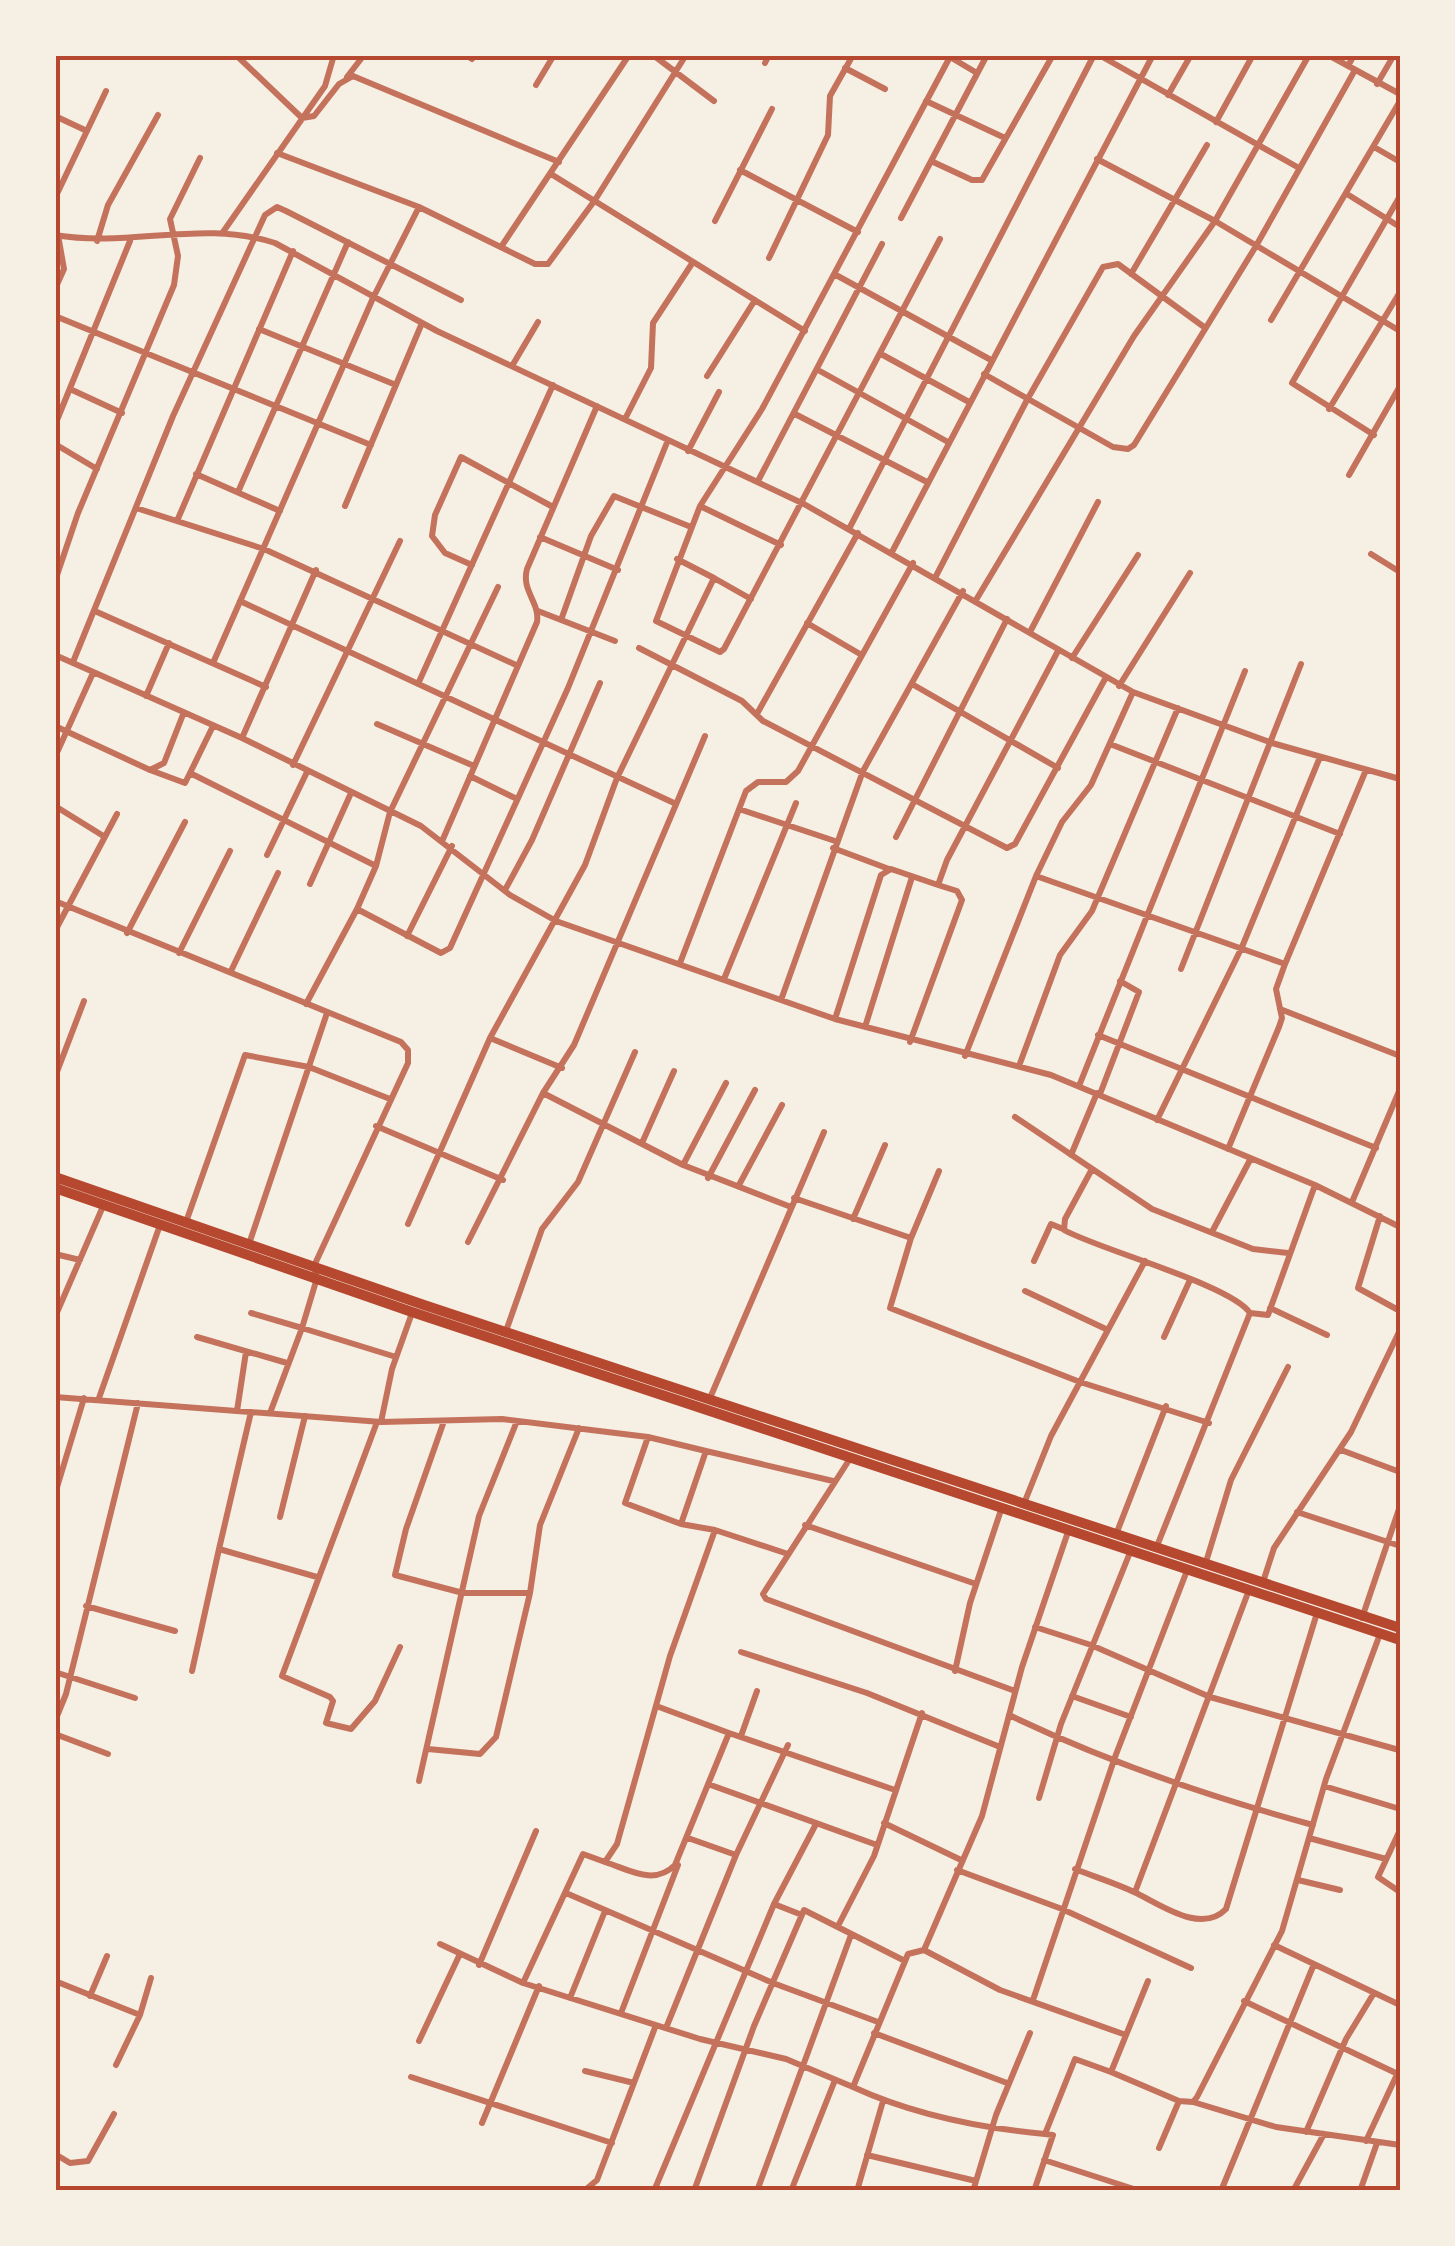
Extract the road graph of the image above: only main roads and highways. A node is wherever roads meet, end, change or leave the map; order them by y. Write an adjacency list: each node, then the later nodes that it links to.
1 (55, 1178): 3 (main road)
2 (55, 1188): 3 (main road)
3 (1361, 1620): 4 (main road); 5 (main road)
4 (1400, 1628)
5 (1400, 1640)

